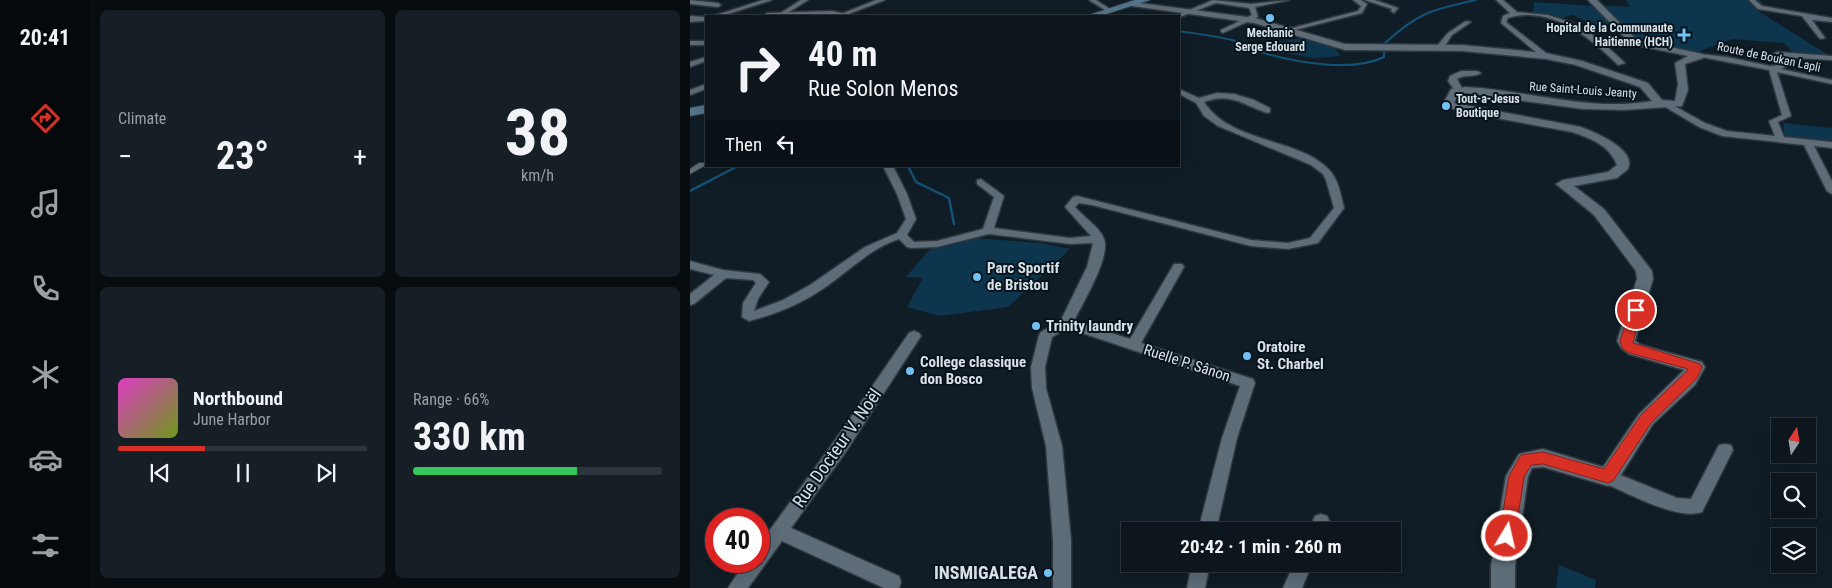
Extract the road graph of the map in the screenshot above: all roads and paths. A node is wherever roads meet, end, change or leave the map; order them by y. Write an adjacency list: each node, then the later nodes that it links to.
1 (769, 0): 21 (street)
2 (805, 0): 22 (street)
3 (882, 0): 23 (street)
4 (1092, 0): 17 (street)
5 (1145, 0): 14 (main road)
6 (1286, 0): 16 (street)
7 (1356, 0): 32 (street)
8 (1368, 0): 19 (street)
9 (1499, 0): 20 (street)
10 (1592, 0): 39 (street)
11 (1752, 0): 26 (street)
12 (1217, 1): 16 (street); 18 (street)
13 (690, 2): 15 (street)
14 (1132, 4): 17 (main road); 18 (street, Rue Saint-Louis Jeanty)
15 (718, 6)
16 (1252, 6): 29 (street)
17 (1110, 11): 24 (main road)
18 (1191, 11): 25 (street); 29 (street, Rue Saint-Louis Jeanty)
19 (1394, 11)
20 (1515, 14): 38 (street); 42 (street)
21 (719, 15)
22 (781, 15): 23 (street)
23 (848, 15)
24 (1095, 15)
25 (1180, 15)
26 (1806, 16): 30 (street); 34 (street)
27 (690, 19): 28 (street)
28 (705, 19)
29 (1248, 20): 32 (street, Rue Saint-Louis Jeanty); 33 (street)
30 (1832, 20)
31 (1468, 22): 37 (street)
32 (1287, 30): 37 (street, Rue Saint-Louis Jeanty)
33 (1223, 31)
34 (1822, 38)
35 (690, 43): 36 (street)
36 (705, 43)
37 (1440, 47): 38 (street, Rue Saint-Louis Jeanty)
38 (1546, 56): 52 (street, Rue Saint-Louis Jeanty)
39 (1700, 56): 44 (street, Route de Boukan Lapli); 52 (street)
40 (1832, 58): 44 (street)
41 (705, 59): 43 (street)
42 (1621, 63)
43 (690, 65)
44 (1772, 68): 46 (street, Route de Boukan Lapli); 56 (street)
45 (1477, 73): 48 (street)
46 (1832, 82)
47 (705, 86): 50 (street)
48 (1459, 90): 52 (street, Rue Saint-Louis Jeanty); 63 (street)
49 (1180, 92): 51 (street)
50 (690, 93)
51 (1199, 101): 54 (street); 67 (street)
52 (1663, 104): 56 (street)
53 (705, 109): 55 (main road)
54 (1268, 110)
55 (690, 112)
56 (1781, 140): 57 (street)
57 (1807, 142): 58 (street); 64 (street)
58 (1832, 145)
59 (702, 165): 61 (street)
60 (887, 167): 66 (street)
61 (690, 172)
62 (981, 182): 65 (street)
63 (1562, 184): 76 (street)
64 (1832, 191)
65 (988, 231): 66 (street); 67 (street)
66 (901, 235): 70 (street)
67 (1098, 239): 72 (street)
68 (690, 265): 70 (street)
69 (1178, 267): 74 (street)
70 (723, 274): 71 (street)
71 (690, 301)
72 (1066, 323): 74 (street, Ruelle P. Sânon); 85 (street)
73 (914, 336): 78 (street, Rue Docteur V. Noël)
74 (1133, 345): 77 (street, Ruelle P. Sânon)
75 (1725, 450): 76 (street)
76 (1608, 477): 88 (street)
77 (1210, 522)
78 (779, 532): 79 (street, Rue Docteur V. Noël); 83 (street)
79 (770, 544)
80 (1199, 572): 86 (street)
81 (1299, 572): 87 (street)
82 (748, 573): 84 (street, Rue Docteur V. Noël)
83 (892, 582)
84 (737, 588)
85 (1062, 588)
86 (1196, 588)
87 (1292, 588)
88 (1503, 588)

